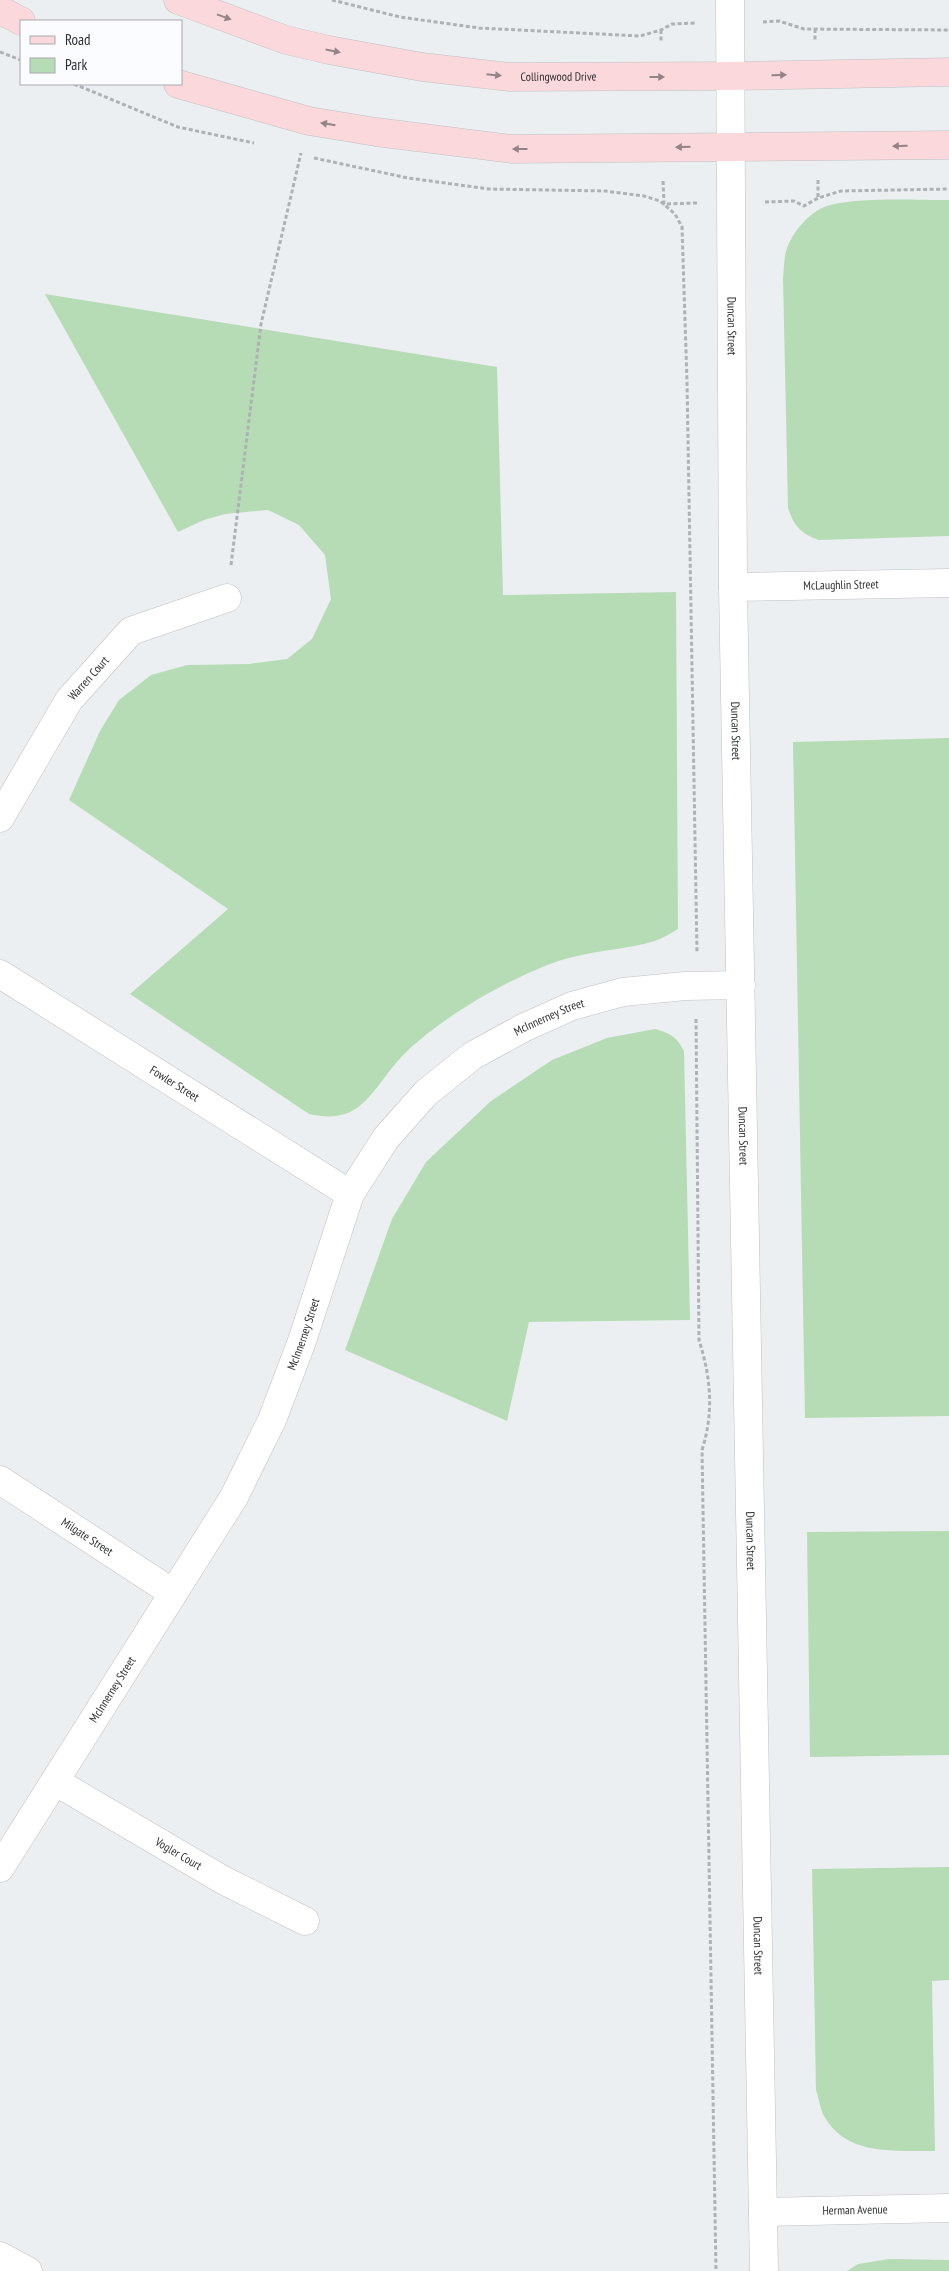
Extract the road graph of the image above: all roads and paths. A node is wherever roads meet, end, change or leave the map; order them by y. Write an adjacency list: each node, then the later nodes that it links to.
1 (178, 0): 12 (main road, Collingwood Drive, one-way to 12)
2 (332, 0): 7 (path)
3 (730, 0): 12 (street, Duncan Street)
4 (0, 10): 5 (main road)
5 (20, 20)
6 (779, 21): 8 (path)
7 (672, 24)
8 (949, 30)
9 (0, 52): 10 (path)
10 (20, 60)
11 (949, 72): 12 (main road, Collingwood Drive, one-way to 11)
12 (731, 76): 16 (street, Duncan Street)
13 (182, 85): 14 (main road)
14 (309, 121): 16 (main road, one-way to 14); 21 (path)
15 (949, 145): 16 (main road, one-way to 16)
16 (732, 146): 20 (street, Duncan Street)
17 (949, 189): 18 (path)
18 (794, 201)
19 (949, 583): 20 (street, McLaughlin Street)
20 (733, 587): 24 (street, Duncan Street)
21 (227, 598): 22 (street, Warren Court)
22 (0, 818)
23 (0, 974): 25 (street, Fowler Street)
24 (741, 985): 25 (street, McInnerney Street); 32 (street, Duncan Street)
25 (350, 1194): 27 (street, McInnerney Street)
26 (0, 1480): 27 (street, Milgate Street)
27 (173, 1593): 28 (street, McInnerney Street)
28 (56, 1782): 29 (street, McInnerney Street); 30 (street, Vogler Court)
29 (0, 1868)
30 (305, 1921)
31 (949, 2208): 32 (street, Herman Avenue)
32 (763, 2212): 35 (street, Duncan Street)
33 (0, 2256): 34 (street)
34 (28, 2271)
35 (764, 2271)

